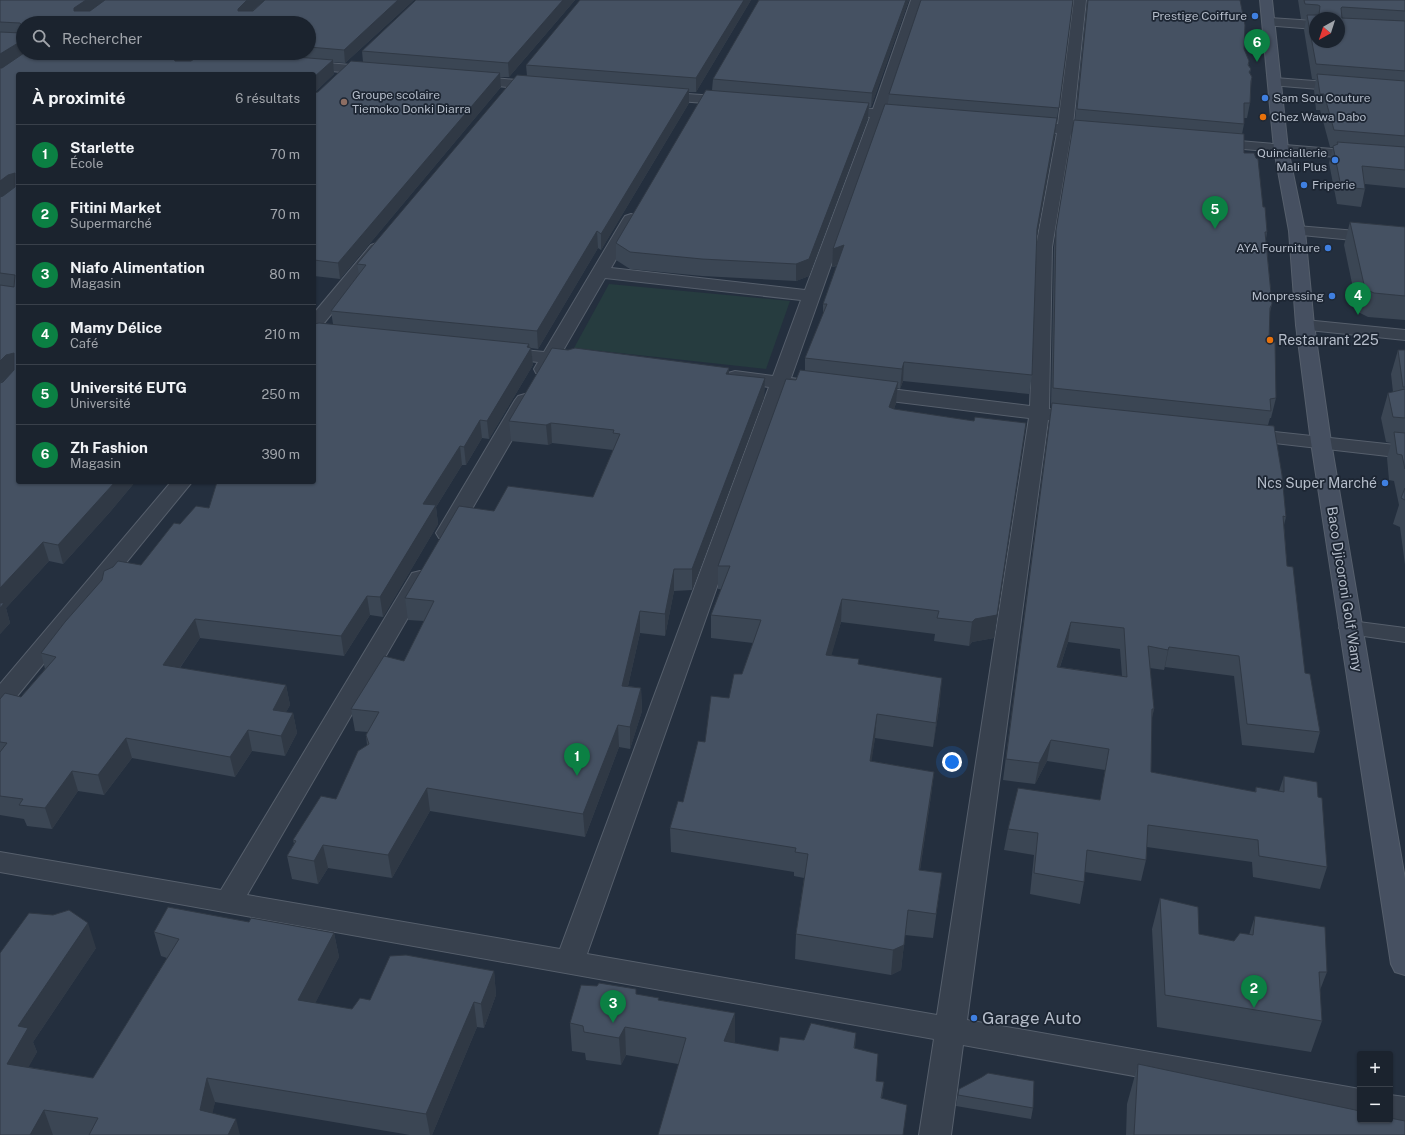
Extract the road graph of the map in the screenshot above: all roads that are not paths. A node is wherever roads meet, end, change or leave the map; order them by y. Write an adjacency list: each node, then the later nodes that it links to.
1 (917, 0): 25 (street)
2 (1080, 0): 29 (street)
3 (1266, 0): 4 (street, Baco Djicoroni Golf Wamy)
4 (1269, 22): 5 (street); 16 (street, Baco Djicoroni Golf Wamy)
5 (1309, 25)
6 (361, 58): 9 (street)
7 (204, 60): 10 (street)
8 (294, 64): 9 (street)
9 (350, 69): 11 (street); 13 (street)
10 (191, 70)
11 (389, 72)
12 (524, 72): 17 (street)
13 (340, 78)
14 (459, 79): 17 (street)
15 (713, 79): 22 (street)
16 (1275, 82): 19 (street); 32 (street, Baco Djicoroni Golf Wamy)
17 (514, 84): 18 (street); 21 (street)
18 (553, 87)
19 (1405, 92)
20 (647, 95): 22 (street)
21 (504, 96)
22 (702, 99): 23 (street); 27 (street)
23 (740, 102)
24 (824, 109): 25 (street)
25 (878, 113): 26 (street); 39 (street)
26 (924, 117)
27 (690, 119)
28 (1011, 124): 29 (street)
29 (1065, 129): 30 (street); 50 (street)
30 (1119, 134)
31 (1204, 142): 32 (street)
32 (1281, 149): 33 (street); 35 (street, Baco Djicoroni Golf Wamy)
33 (1405, 159)
34 (640, 206): 38 (street)
35 (1298, 231): 37 (street); 41 (street, Baco Djicoroni Golf Wamy)
36 (384, 240): 40 (street)
37 (1405, 240)
38 (600, 272): 39 (street); 44 (street)
39 (811, 296): 47 (street)
40 (316, 322)
41 (1305, 325): 42 (street); 53 (street, Baco Djicoroni Golf Wamy)
42 (1405, 335)
43 (487, 351): 44 (street)
44 (550, 358): 45 (street); 60 (street)
45 (590, 362)
46 (717, 375): 47 (street)
47 (780, 382): 48 (street); 61 (street)
48 (827, 387)
49 (851, 390): 50 (street)
50 (1039, 413): 51 (street); 63 (street)
51 (1070, 416)
52 (1226, 432): 53 (street)
53 (1321, 442): 54 (street); 56 (street, Baco Djicoroni Golf Wamy)
54 (1405, 452)
55 (180, 484): 58 (street)
56 (1351, 628): 57 (street); 62 (street, Baco Djicoroni Golf Wamy)
57 (1405, 634)
58 (0, 700)
59 (0, 862): 60 (street)
60 (228, 902): 61 (street)
61 (570, 962): 63 (street)
62 (1405, 964)
63 (951, 1030): 64 (street); 67 (street)
64 (1357, 1102)
65 (1393, 1110): 66 (street)
66 (1405, 1112)
67 (935, 1135)

